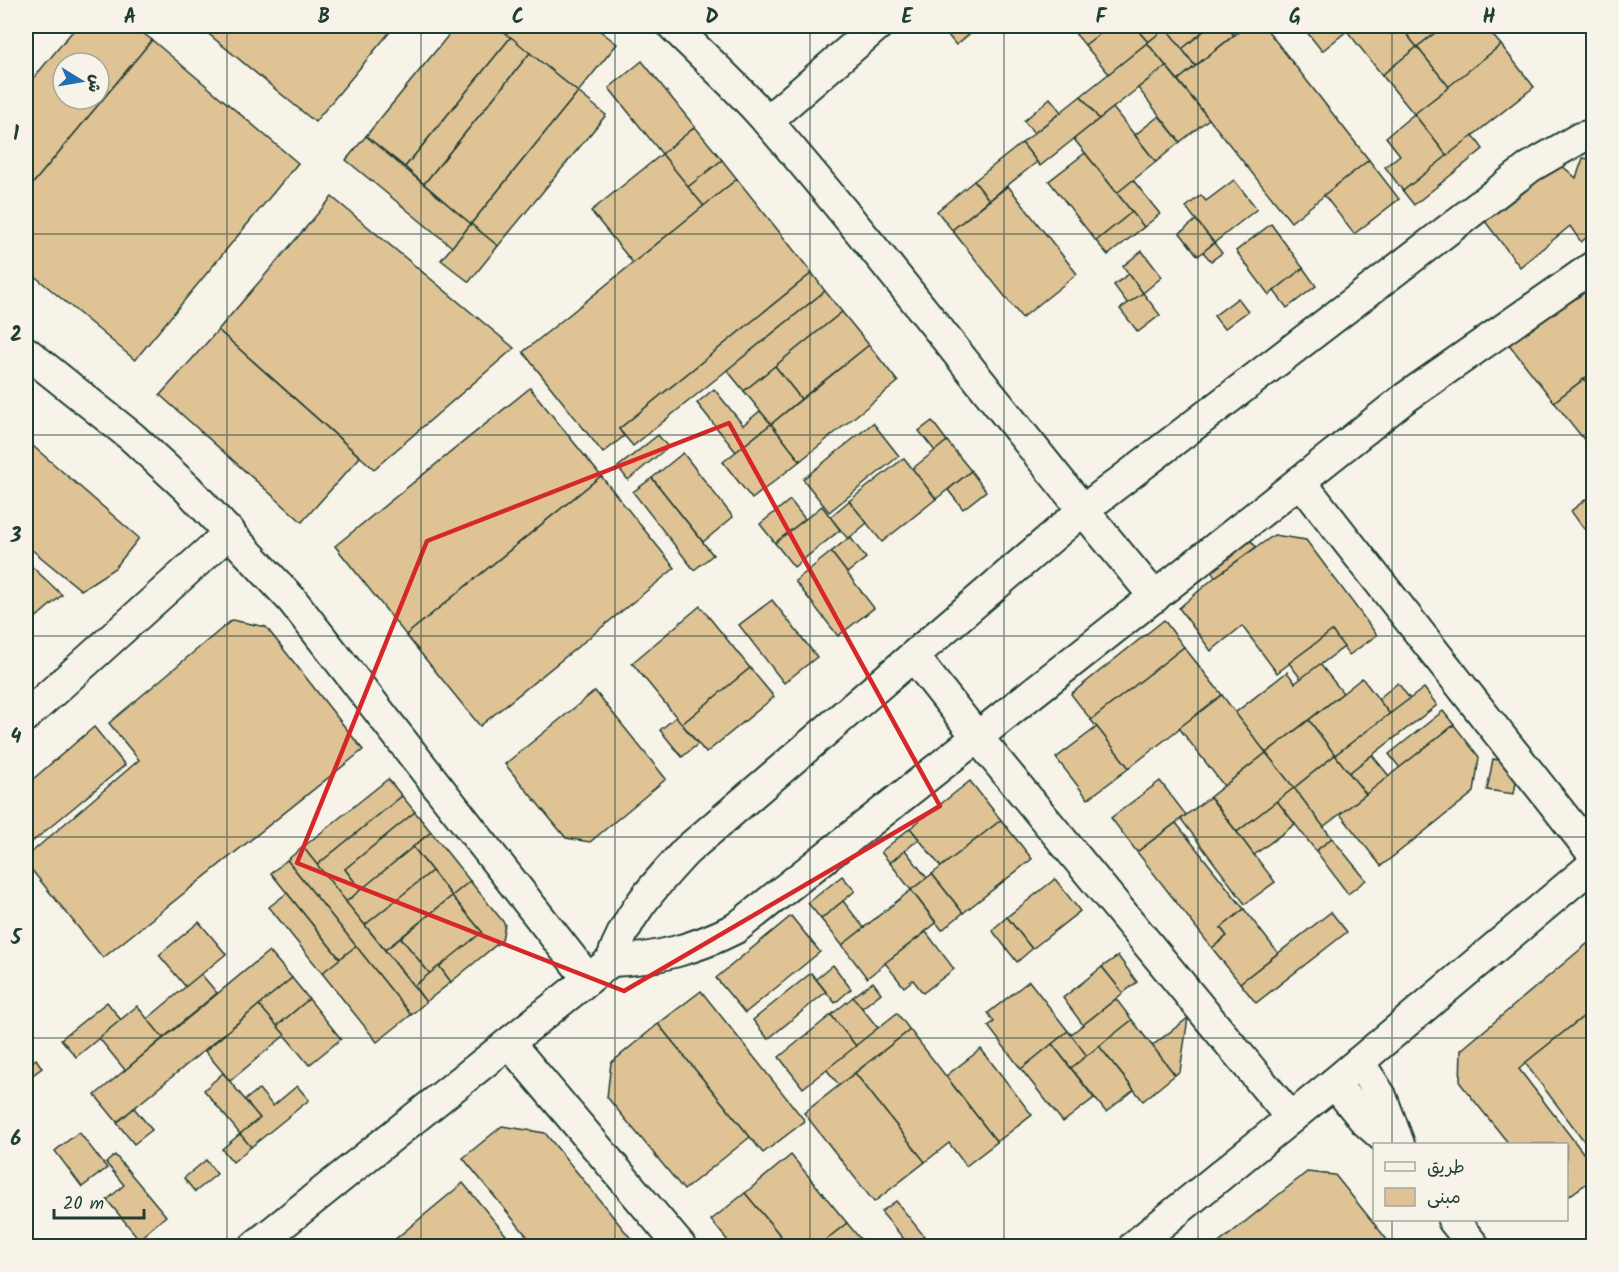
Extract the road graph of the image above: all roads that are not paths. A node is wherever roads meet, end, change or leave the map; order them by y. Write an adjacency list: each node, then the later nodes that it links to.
1 (673, 26): 3 (street)
2 (877, 26): 3 (street)
3 (767, 121): 8 (street)
4 (1589, 132): 8 (street)
5 (1593, 266): 7 (street)
6 (26, 352): 9 (street)
7 (1300, 482): 10 (street); 14 (street)
8 (1082, 511): 10 (street); 11 (street)
9 (230, 532): 12 (street); 16 (street)
10 (1155, 597): 13 (street)
11 (914, 657): 13 (street); 16 (street)
12 (26, 716)
13 (978, 738): 16 (street); 20 (street)
14 (1593, 855)
15 (1593, 864): 18 (street)
16 (600, 970): 17 (street)
17 (509, 1043): 24 (street); 25 (street)
18 (1359, 1062): 19 (street); 22 (street)
19 (1334, 1083): 20 (street); 21 (street)
20 (1291, 1118): 26 (street)
21 (1390, 1143)
22 (1399, 1143)
23 (1454, 1221): 27 (street)
24 (255, 1246)
25 (680, 1246)
26 (1134, 1246)
27 (1474, 1246)

